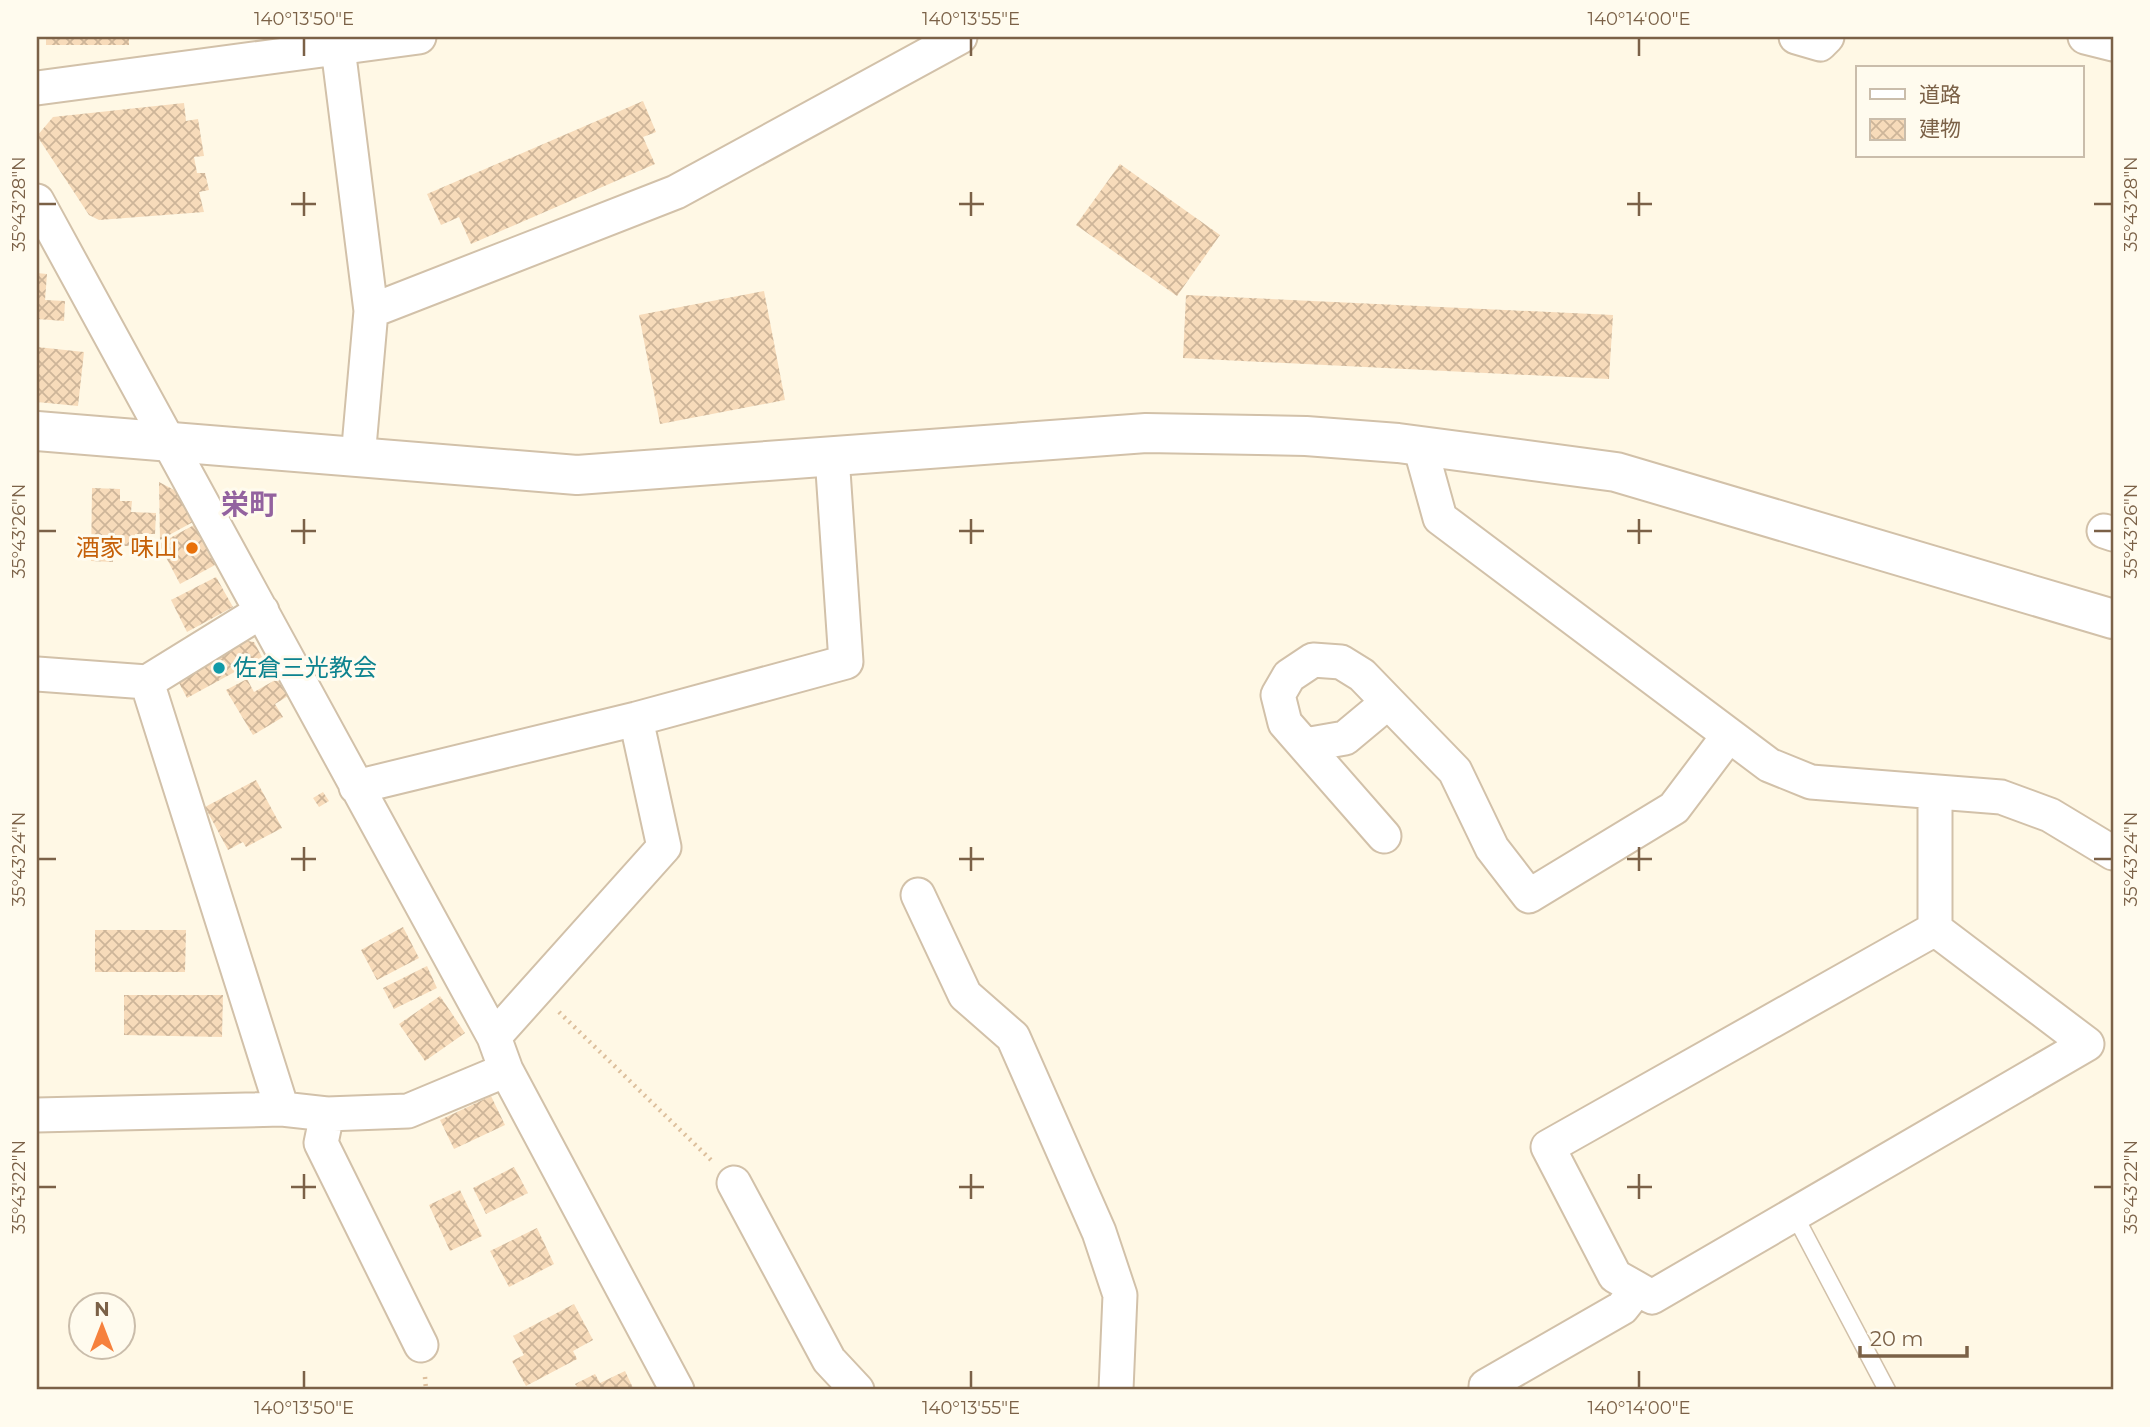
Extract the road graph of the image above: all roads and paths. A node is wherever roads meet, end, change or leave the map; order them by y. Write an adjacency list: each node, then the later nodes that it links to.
1 (419, 37): 7 (street)
2 (960, 37): 11 (street)
3 (1796, 37): 4 (street)
4 (1827, 37)
5 (2085, 37): 6 (street)
6 (2113, 44)
7 (338, 48): 8 (street); 11 (street)
8 (220, 50): 9 (street)
9 (37, 88)
10 (37, 201): 13 (street)
11 (371, 311): 16 (street)
12 (37, 431): 13 (street)
13 (167, 442): 16 (street); 17 (street)
14 (1420, 446): 15 (street); 18 (street); 23 (street)
15 (832, 456): 16 (street); 22 (street)
16 (358, 458)
17 (261, 611): 20 (street); 25 (street)
18 (2113, 619)
19 (37, 674): 20 (street)
20 (147, 682): 34 (street)
21 (1387, 704): 23 (street); 24 (street); 24 (street)
22 (636, 719): 25 (street); 31 (street)
23 (1729, 735): 26 (street)
24 (1305, 745): 27 (street)
25 (356, 787): 32 (street)
26 (1935, 792): 28 (street); 30 (street)
27 (1384, 836)
28 (2113, 853)
29 (918, 894): 43 (street)
30 (1935, 929): 38 (street); 39 (street)
31 (536, 989): 32 (street); 37 (path)
32 (494, 1037): 33 (street)
33 (506, 1070): 35 (street); 41 (street)
34 (282, 1109): 35 (street); 36 (street)
35 (327, 1114): 40 (street)
36 (37, 1115)
37 (734, 1183): 42 (street)
38 (1794, 1214): 39 (street); 45 (lane)
39 (1637, 1289): 44 (street)
40 (421, 1345)
41 (677, 1390)
42 (857, 1390)
43 (1116, 1390)
44 (1486, 1390)
45 (1887, 1390)

